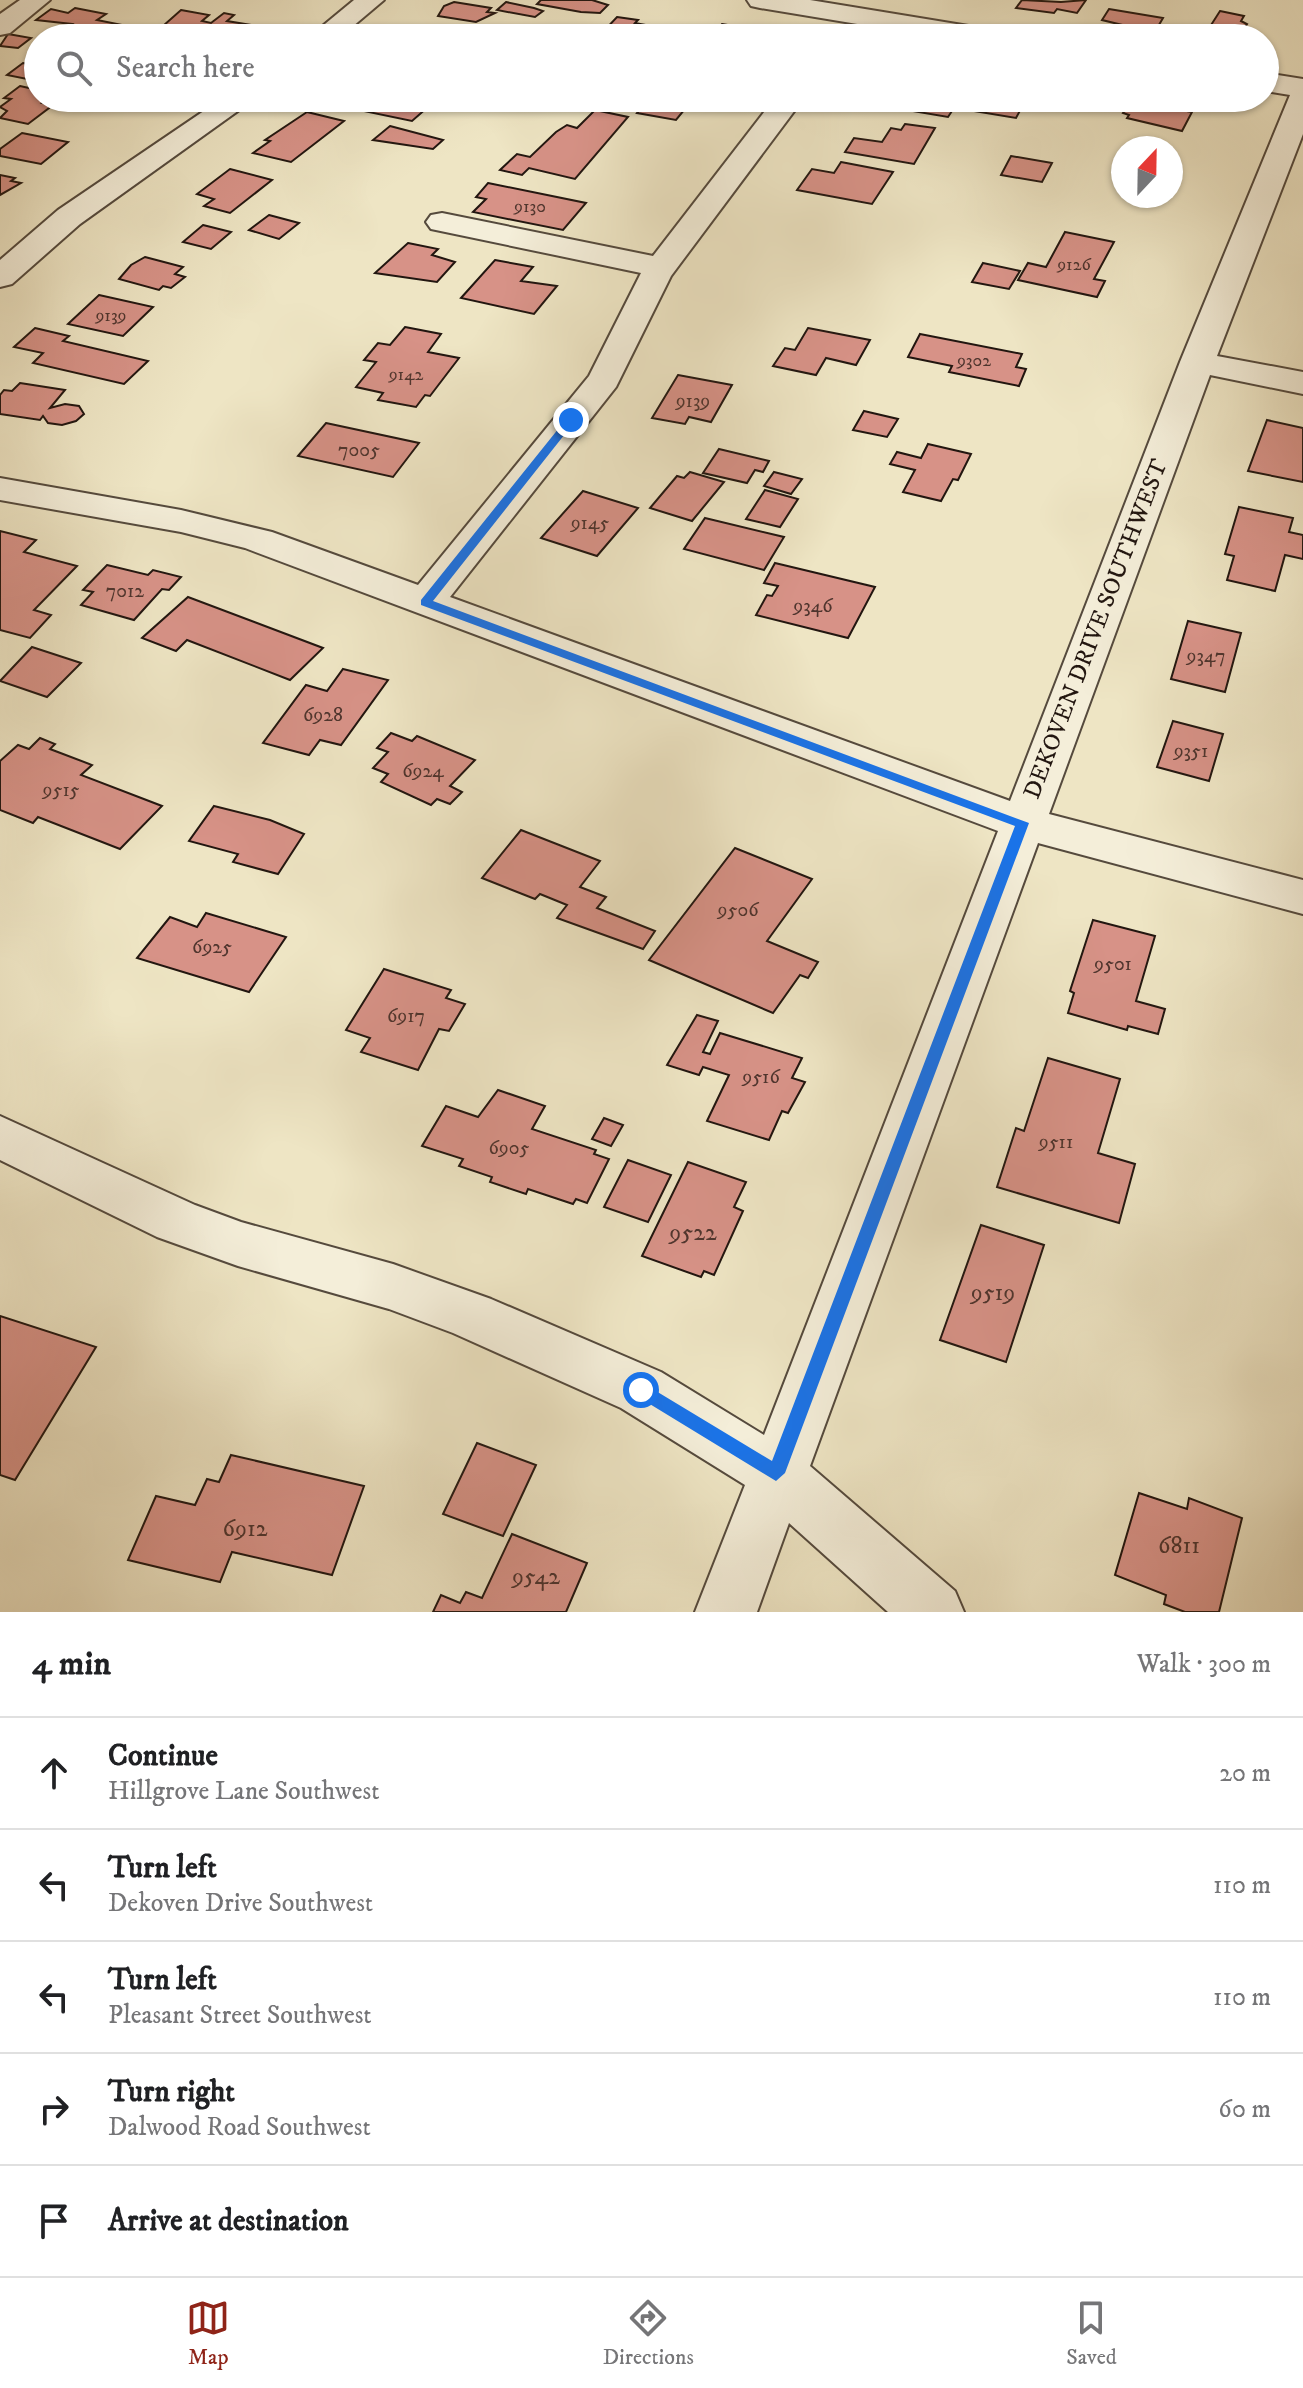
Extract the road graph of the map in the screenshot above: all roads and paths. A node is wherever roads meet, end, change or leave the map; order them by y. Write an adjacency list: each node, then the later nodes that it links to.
1 (37, 0): 8 (street)
2 (371, 0): 5 (street)
3 (760, 0): 4 (street)
4 (859, 8): 6 (street); 7 (street)
5 (340, 24)
6 (847, 24)
7 (930, 24)
8 (0, 27)
9 (1279, 84): 10 (street)
10 (1303, 88)
11 (1303, 97): 17 (street, DEKOVEN DRIVE SOUTHWEST)
12 (222, 112): 16 (street)
13 (779, 112): 15 (street)
14 (442, 222): 15 (street)
15 (661, 267): 20 (street)
16 (0, 277)
17 (1197, 362): 18 (street); 21 (street, DEKOVEN DRIVE SOUTHWEST)
18 (1303, 383)
19 (0, 489): 20 (street)
20 (425, 602): 21 (street)
21 (1023, 823): 22 (street); 24 (street, DEKOVEN DRIVE SOUTHWEST)
22 (1303, 897)
23 (0, 1137): 24 (street)
24 (776, 1473): 25 (street, DEKOVEN DRIVE SOUTHWEST); 26 (street)
25 (726, 1612)
26 (933, 1612)

